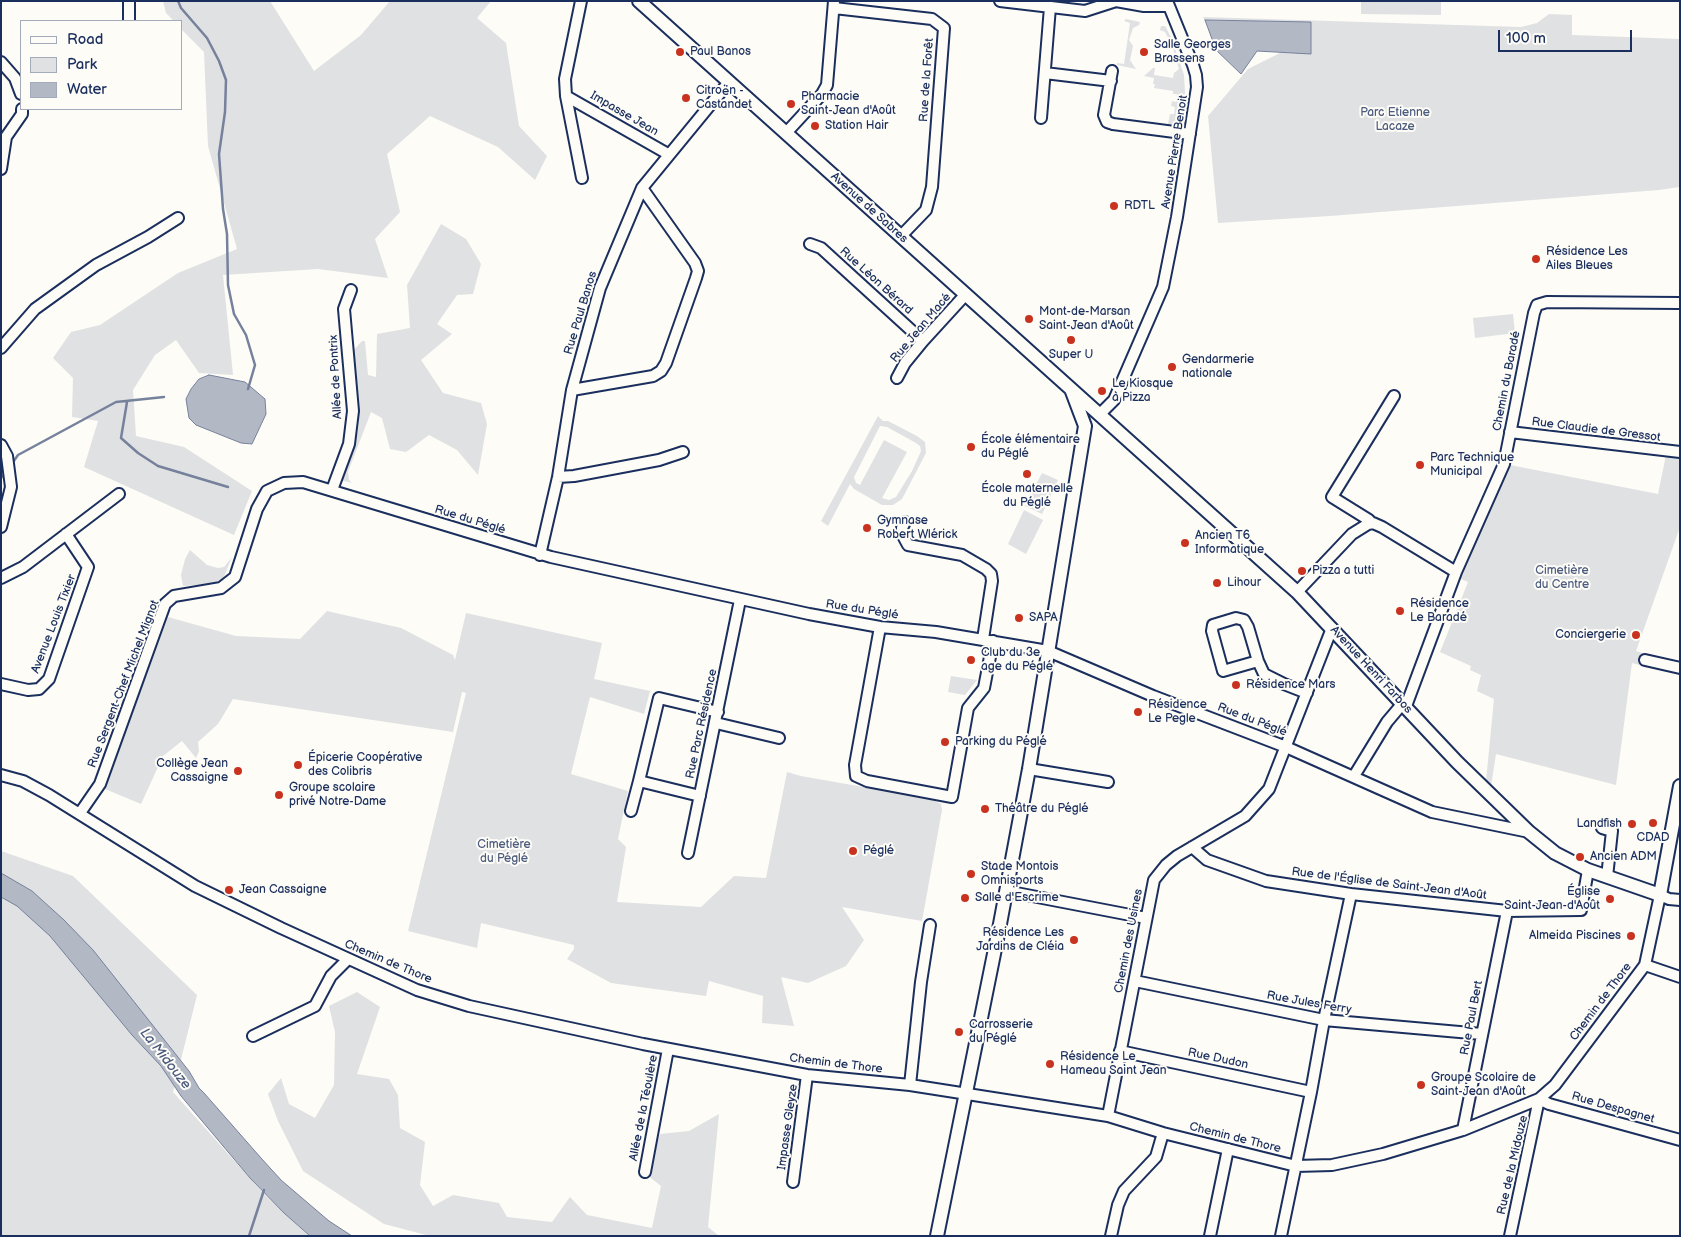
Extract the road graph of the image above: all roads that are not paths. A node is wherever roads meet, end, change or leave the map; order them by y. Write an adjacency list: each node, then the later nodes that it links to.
1 (129, 1): 9 (street)
2 (581, 1): 14 (street)
3 (639, 1): 12 (main road, Avenue de Sabres)
4 (1000, 1): 8 (street)
5 (1116, 1): 7 (street); 8 (street)
6 (831, 4): 17 (street); 24 (street, Rue de la Forêt)
7 (1168, 4): 18 (street, Avenue Pierre Benoit)
8 (1050, 7): 11 (street)
9 (129, 20)
10 (1, 62): 13 (street)
11 (1045, 73): 16 (street); 18 (street)
12 (729, 82): 17 (main road, Avenue de Sabres); 19 (street, Rue Paul Banos)
13 (20, 91)
14 (566, 96): 19 (street, Impasse Jean); 21 (street)
15 (22, 110): 20 (street)
16 (1041, 118)
17 (786, 133): 24 (main road, Avenue de Sabres)
18 (1190, 134): 35 (street, Avenue Pierre Benoit)
19 (668, 154): 22 (street, Rue Paul Banos)
20 (1, 169)
21 (582, 178)
22 (642, 188): 33 (street, Rue Paul Banos); 33 (street)
23 (178, 218): 30 (street)
24 (901, 236): 27 (main road, Avenue de Sabres)
25 (810, 244): 29 (street, Rue Léon Bérard)
26 (351, 290): 42 (street, Allée de Pontrix)
27 (966, 294): 29 (street, Rue Jean Macé); 32 (main road, Avenue de Sabres)
28 (1680, 303): 37 (street, Chemin du Baradé)
29 (923, 341): 31 (street, Rue Jean Macé)
30 (1, 348)
31 (897, 378)
32 (1070, 387): 35 (main road, Avenue de Sabres); 36 (main road)
33 (572, 390): 41 (street, Rue Paul Banos)
34 (1394, 396): 45 (street)
35 (1100, 414): 36 (main road); 52 (main road, Avenue Henri Farbos)
36 (1086, 426): 57 (main road)
37 (1510, 432): 40 (street, Rue Claudie de Gressot); 49 (street, Chemin du Baradé)
38 (1, 445): 46 (street)
39 (683, 452): 41 (street)
40 (1680, 452)
41 (558, 477): 48 (street, Rue Paul Banos)
42 (332, 490): 48 (street, Rue du Péglé); 50 (street, Rue du Péglé)
43 (119, 494): 47 (street)
44 (904, 522): 56 (street)
45 (1368, 524): 49 (street); 52 (street)
46 (1, 527)
47 (66, 534): 51 (street); 61 (street, Avenue Louis Tixier)
48 (540, 555): 53 (street, Rue du Péglé)
49 (1456, 572): 63 (street, Chemin du Baradé)
50 (235, 577): 76 (street, Rue Sergent-Chef Michel Mignot)
51 (1, 578)
52 (1297, 592): 55 (main road, Avenue Henri Farbos)
53 (740, 600): 54 (street, Rue du Péglé); 64 (street, Rue Parc Résidence)
54 (880, 627): 56 (street, Rue du Péglé); 56 (street)
55 (1332, 628): 62 (street, Chemin des Usines); 63 (main road, Avenue Henri Farbos)
56 (988, 640): 57 (street, Rue du Péglé)
57 (1048, 651): 67 (street, Rue du Péglé); 68 (main road)
58 (1645, 660): 60 (street)
59 (1258, 661): 59 (street); 62 (street)
60 (1680, 668)
61 (1, 684)
62 (1307, 693): 67 (street, Chemin des Usines)
63 (1404, 704): 70 (street, Chemin du Baradé); 78 (main road, Avenue Henri Farbos)
64 (718, 712): 65 (street, Rue Parc Résidence); 71 (street)
65 (716, 723): 66 (street); 74 (street, Rue Parc Résidence)
66 (779, 738)
67 (1286, 747): 70 (street, Rue du Péglé); 79 (street, Chemin des Usines)
68 (1029, 769): 72 (street); 83 (main road)
69 (1, 775): 76 (street, Chemin de Thore)
70 (1354, 776): 78 (street, Rue du Péglé)
71 (639, 781): 74 (street); 75 (street)
72 (1108, 782)
73 (1680, 786): 85 (main road)
74 (700, 796): 80 (street, Rue Parc Résidence)
75 (631, 811)
76 (80, 813): 90 (street, Chemin de Thore)
77 (1602, 828): 82 (street)
78 (1529, 832): 81 (main road, Avenue Henri Farbos)
79 (1192, 847): 84 (street, Rue de l'Église de Saint-Jean d'Août); 88 (street, Chemin des Usines)
80 (688, 853)
81 (1588, 870): 82 (main road, Avenue Henri Farbos); 87 (street, Rue de l'Église de Saint-Jean d'Août)
82 (1607, 877): 85 (main road, Avenue Henri Farbos)
83 (1006, 891): 88 (street); 102 (main road)
84 (1351, 894): 87 (street, Rue de l'Église de Saint-Jean d'Août); 94 (street)
85 (1660, 895): 86 (street); 91 (street)
86 (1680, 900)
87 (1507, 911): 95 (street, Rue Paul Bert)
88 (1146, 918): 93 (street, Chemin des Usines)
89 (930, 925): 100 (street)
90 (348, 959): 96 (street); 97 (street, Chemin de Thore)
91 (1645, 964): 92 (street); 103 (street, Chemin de Thore)
92 (1680, 978)
93 (1135, 981): 94 (street, Rue Jules Ferry); 98 (street, Chemin des Usines)
94 (1324, 1020): 95 (street, Rue Jules Ferry); 101 (street)
95 (1482, 1034): 105 (street, Rue Paul Bert)
96 (253, 1036)
97 (668, 1049): 99 (street, Chemin de Thore); 110 (street, Allée de la Téoulère)
98 (1120, 1052): 101 (street, Rue Dudon); 104 (street, Chemin des Usines)
99 (807, 1074): 100 (street, Chemin de Thore); 111 (street, Impasse Gleyze)
100 (910, 1085): 102 (street, Chemin de Thore)
101 (1311, 1092): 109 (street)
102 (966, 1094): 104 (street, Chemin de Thore); 112 (main road)
103 (1539, 1099): 105 (street, Chemin de Thore); 107 (street, Rue Despagnet); 116 (street, Rue de la Midouze)
104 (1108, 1116): 106 (street, Chemin de Thore)
105 (1463, 1130): 109 (street, Chemin de Thore)
106 (1163, 1133): 108 (street, Chemin de Thore); 113 (street)
107 (1680, 1139)
108 (1228, 1149): 109 (street, Chemin de Thore); 114 (street)
109 (1296, 1166): 115 (street)
110 (645, 1172)
111 (793, 1182)
112 (937, 1236)
113 (1111, 1236)
114 (1210, 1236)
115 (1281, 1236)
116 (1510, 1236)

